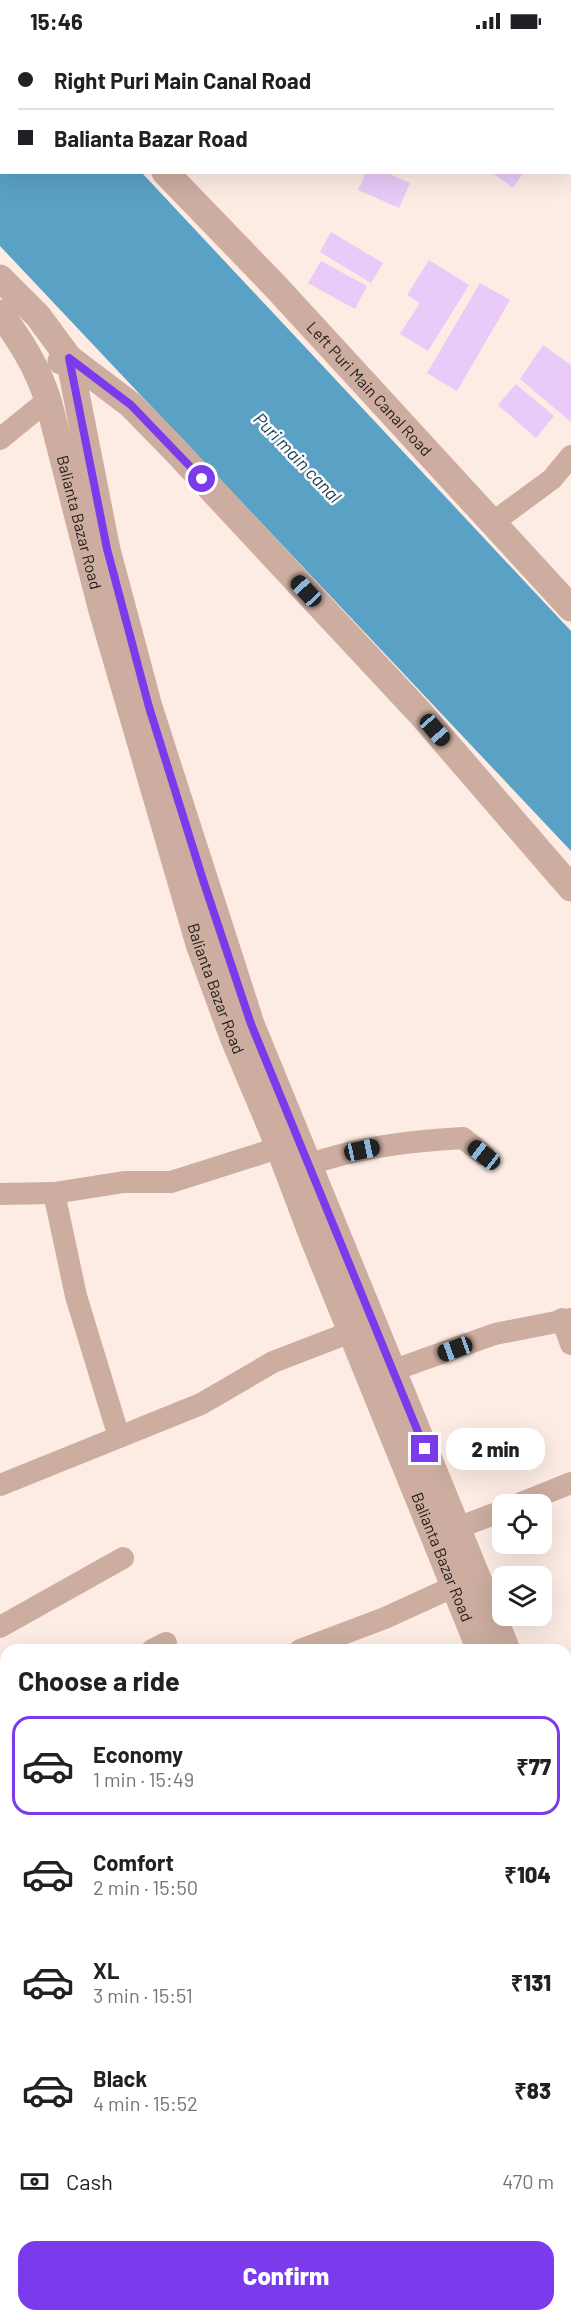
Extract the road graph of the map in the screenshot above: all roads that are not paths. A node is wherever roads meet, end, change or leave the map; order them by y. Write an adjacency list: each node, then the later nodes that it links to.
1 (167, 174): 9 (street, Left Puri Main Canal Road)
2 (0, 278): 4 (street, Balianta Bazar Road)
3 (0, 313): 5 (street, Balianta Bazar Road)
4 (69, 358): 5 (street); 11 (street); 14 (street, Balianta Bazar Road)
5 (38, 372): 6 (street, Balianta Bazar Road)
6 (48, 400): 7 (street); 12 (street, Balianta Bazar Road)
7 (0, 439)
8 (571, 456): 9 (street)
9 (492, 523): 10 (street, Left Puri Main Canal Road)
10 (571, 608)
11 (571, 888)
12 (278, 1148): 15 (street); 18 (street, Balianta Bazar Road)
13 (484, 1155): 14 (street)
14 (308, 1165): 20 (street, Balianta Bazar Road)
15 (54, 1193): 16 (street); 21 (street)
16 (0, 1194)
17 (566, 1319): 19 (street); 20 (street)
18 (351, 1332): 21 (street); 28 (street, Balianta Bazar Road)
19 (571, 1344)
20 (394, 1370): 26 (street, Balianta Bazar Road)
21 (119, 1437): 23 (street)
22 (571, 1483): 24 (street)
23 (0, 1485)
24 (544, 1494)
25 (492, 1515): 26 (street)
26 (457, 1528): 32 (street, Balianta Bazar Road)
27 (123, 1558): 29 (street)
28 (455, 1586): 30 (street); 31 (street, Balianta Bazar Road)
29 (0, 1628)
30 (316, 1644)
31 (478, 1644)
32 (505, 1644)

